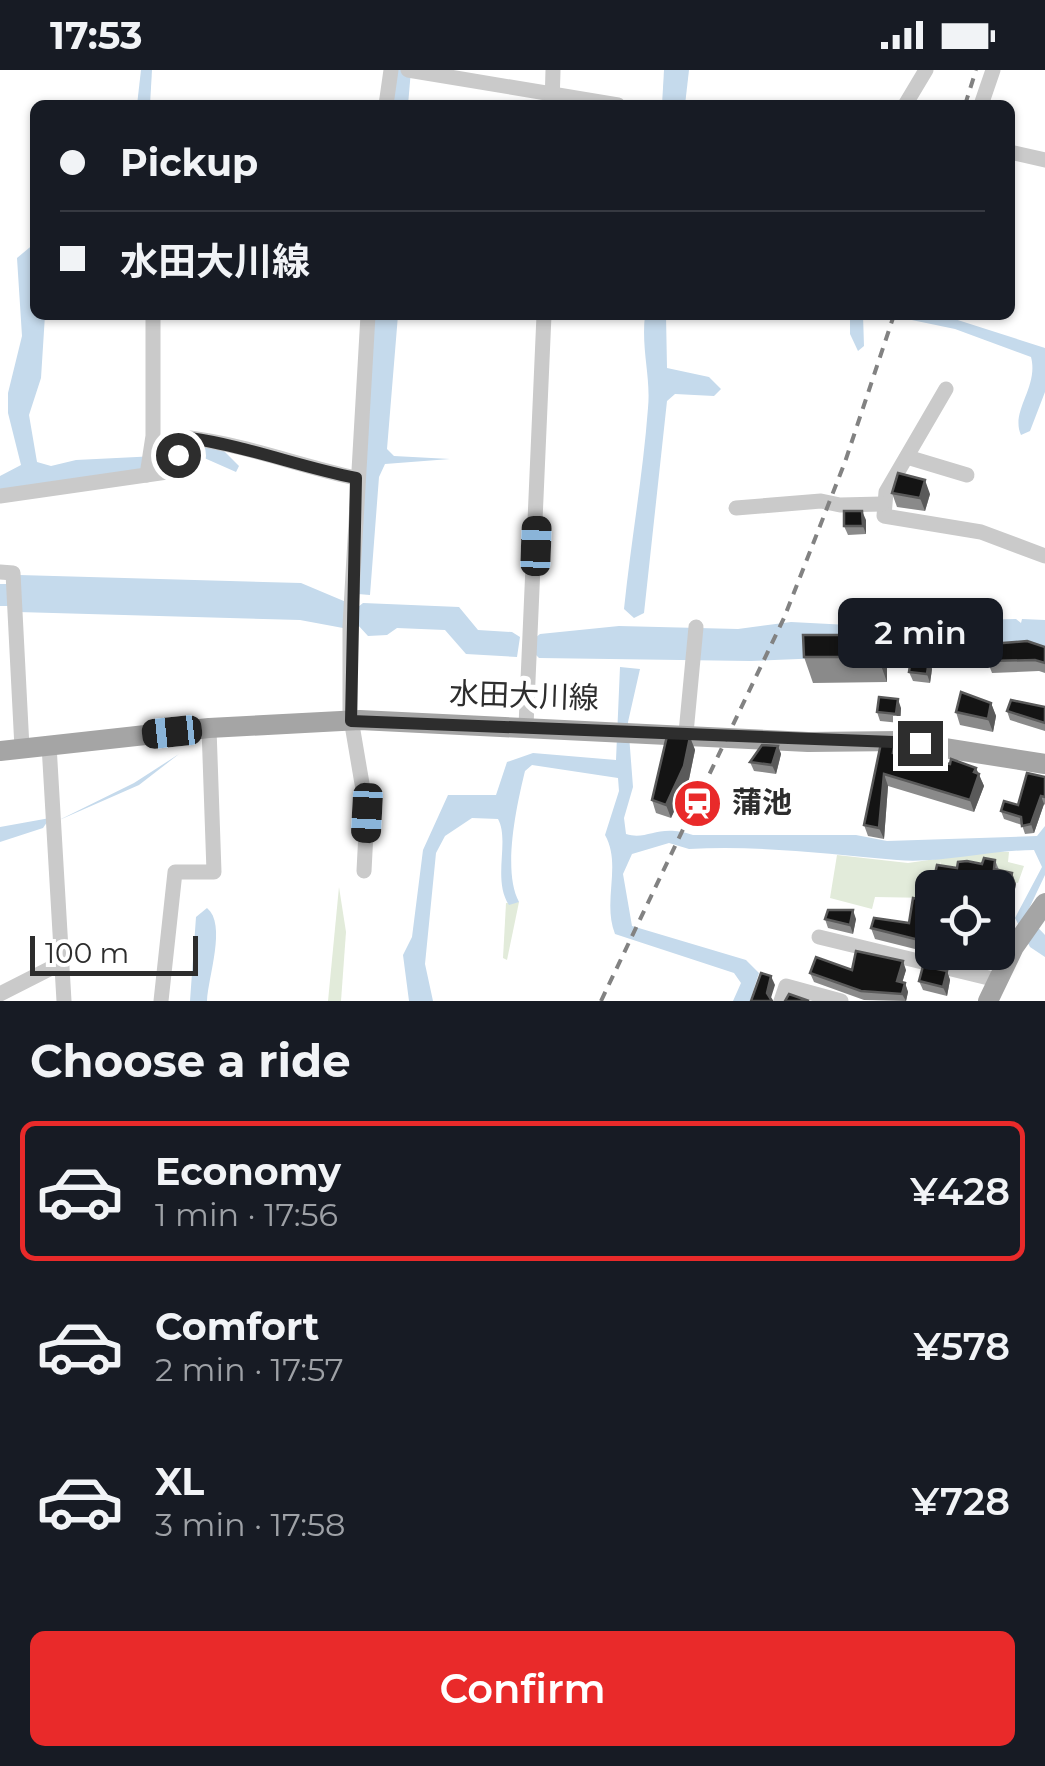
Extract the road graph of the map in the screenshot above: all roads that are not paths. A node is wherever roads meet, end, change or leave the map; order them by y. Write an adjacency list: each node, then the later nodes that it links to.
1 (392, 70): 7 (street)
2 (408, 70): 6 (street)
3 (553, 70): 6 (street)
4 (926, 70): 8 (street)
5 (992, 70): 9 (street)
6 (552, 98)
7 (387, 100)
8 (907, 100)
9 (983, 100)
10 (1015, 153): 11 (street)
11 (1045, 160)
12 (153, 320): 17 (street)
13 (368, 320): 19 (street)
14 (544, 320): 27 (street)
15 (946, 389): 16 (street)
16 (907, 457): 18 (street); 21 (street)
17 (148, 475): 19 (street); 20 (street)
18 (967, 476)
19 (356, 478): 26 (street)
20 (0, 496)
21 (882, 504): 22 (street); 23 (street)
22 (736, 508)
23 (1045, 556)
24 (6, 573): 31 (street)
25 (696, 627): 29 (street)
26 (351, 721): 27 (main road, 水田大川線); 28 (main road, 水田大川線); 34 (street)
27 (526, 726): 29 (main road, 水田大川線)
28 (208, 728): 30 (main road, 水田大川線); 41 (street)
29 (686, 734): 33 (main road, 水田大川線)
30 (49, 745): 31 (main road, 水田大川線); 37 (street)
31 (22, 748): 32 (main road, 水田大川線)
32 (0, 751)
33 (1045, 764)
34 (364, 871)
35 (1041, 910): 38 (main road)
36 (818, 938): 38 (street)
37 (63, 962): 39 (street); 40 (street)
38 (997, 980): 44 (main road)
39 (0, 994)
40 (64, 1001)
41 (161, 1001)
42 (781, 1001): 43 (street)
43 (838, 1001)
44 (988, 1001)

